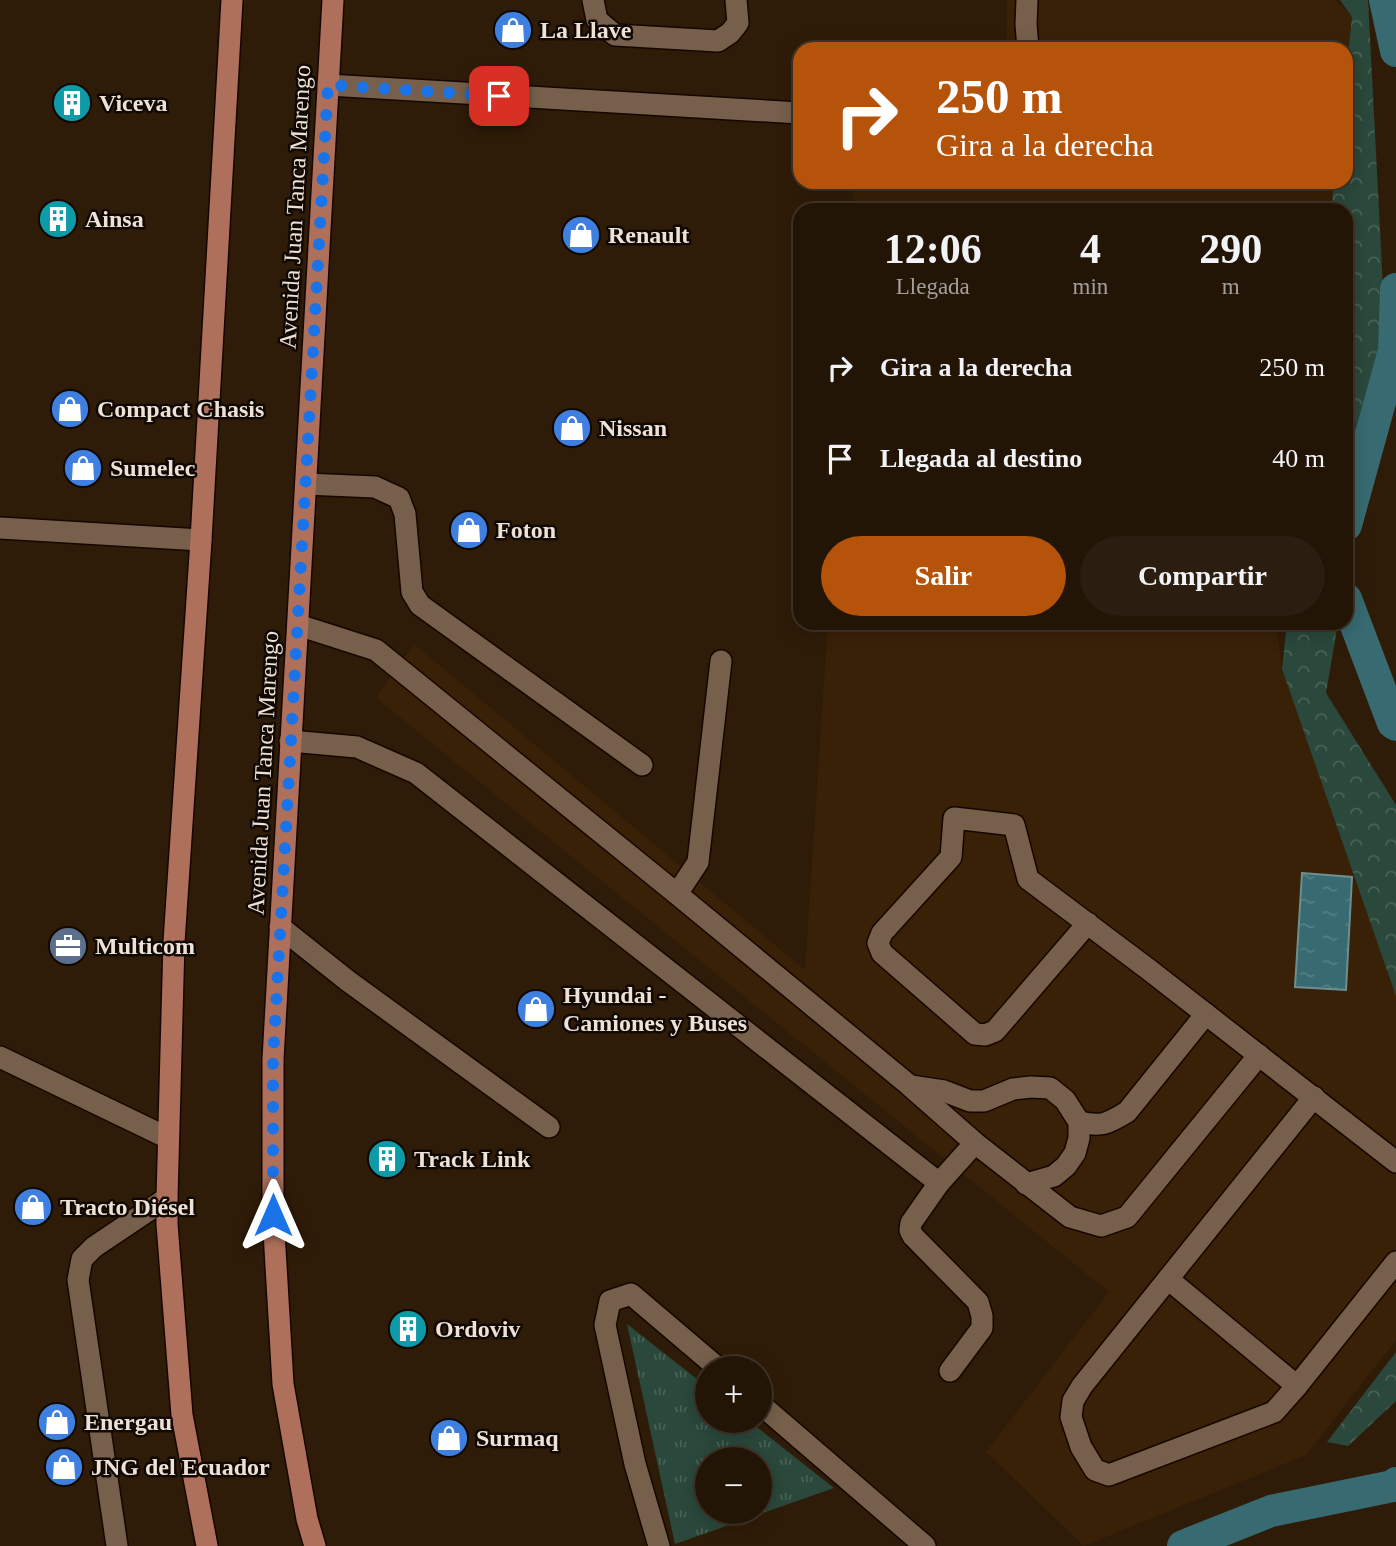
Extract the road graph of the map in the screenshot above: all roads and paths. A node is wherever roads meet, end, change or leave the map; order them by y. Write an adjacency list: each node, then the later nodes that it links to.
1 (232, 0): 11 (main road)
2 (333, 0): 7 (main road, Avenida Juan Tanca Marengo)
3 (593, 0): 4 (street)
4 (736, 0)
5 (1027, 0): 6 (street)
6 (1027, 42)
7 (328, 85): 8 (street); 9 (main road, Avenida Juan Tanca Marengo)
8 (793, 113)
9 (306, 484): 12 (main road, Avenida Juan Tanca Marengo); 15 (street)
10 (0, 528): 11 (street)
11 (201, 540): 26 (main road)
12 (298, 625): 14 (main road, Avenida Juan Tanca Marengo); 16 (street)
13 (721, 661): 16 (street)
14 (290, 741): 18 (main road, Avenida Juan Tanca Marengo); 29 (street)
15 (642, 765)
16 (677, 894): 22 (street)
17 (1088, 923): 17 (street); 19 (street)
18 (280, 927): 25 (street); 40 (main road, Avenida Juan Tanca Marengo)
19 (1206, 1014): 20 (street); 24 (street)
20 (1259, 1055): 23 (street); 30 (street)
21 (0, 1057): 26 (street)
22 (909, 1085): 24 (street); 27 (street)
23 (1314, 1097): 28 (street); 33 (street)
24 (1079, 1122): 30 (street)
25 (550, 1127)
26 (168, 1138): 31 (main road)
27 (975, 1143): 29 (street); 30 (street)
28 (1396, 1162)
29 (939, 1183): 35 (street)
30 (1026, 1184)
31 (167, 1198): 38 (street); 39 (main road)
32 (1396, 1262): 36 (street)
33 (1168, 1279): 36 (street); 36 (street)
34 (704, 1356): 41 (street)
35 (950, 1371)
36 (1297, 1386)
37 (772, 1414): 42 (street)
38 (117, 1546)
39 (207, 1546)
40 (315, 1546)
41 (659, 1546)
42 (925, 1546)

